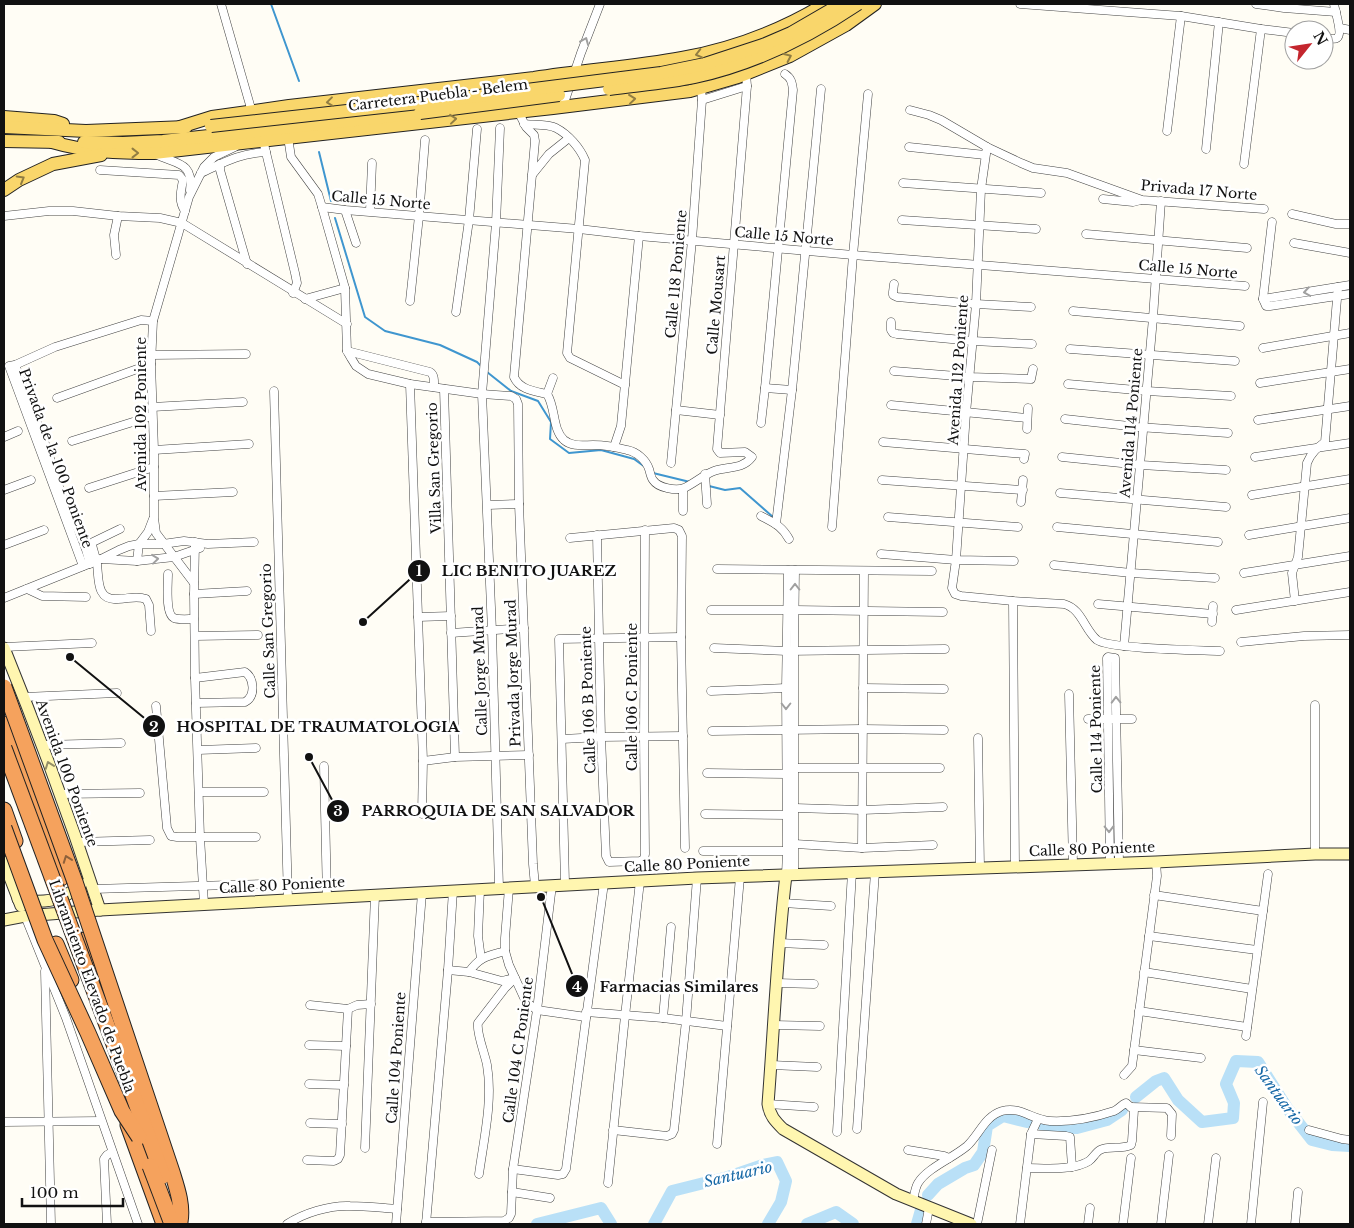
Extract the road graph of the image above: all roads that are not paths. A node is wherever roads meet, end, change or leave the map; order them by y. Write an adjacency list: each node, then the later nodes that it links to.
1 (221, 4): 31 (street)
2 (600, 4): 19 (street, one-way to 2)
3 (825, 4): 18 (main road, one-way to 18)
4 (841, 4): 35 (main road, Carretera Puebla - Belem, bridge)
5 (858, 4): 44 (main road, Carretera Puebla - Belem, bridge)
6 (875, 4): 22 (main road, one-way to 6)
7 (1020, 4): 11 (street)
8 (1256, 4): 9 (street)
9 (1284, 6): 10 (street)
10 (1335, 8): 13 (street)
11 (1181, 16): 12 (street); 39 (street)
12 (1219, 22): 14 (street); 48 (street)
13 (1340, 28): 15 (street); 17 (street)
14 (1261, 29): 16 (street); 54 (street)
15 (1350, 30)
16 (1284, 32)
17 (1334, 38)
18 (609, 69): 19 (main road); 26 (main road)
19 (574, 72): 21 (main road); 27 (street)
20 (785, 74): 92 (street)
21 (534, 78): 28 (main road); 31 (main road, one-way to 31)
22 (747, 80): 24 (main road); 91 (street, Calle Mousart)
23 (821, 89): 94 (street)
24 (701, 94): 26 (main road, one-way to 24); 87 (street, Calle 118 Poniente)
25 (868, 94): 97 (street)
26 (609, 101): 27 (main road)
27 (563, 106): 28 (main road)
28 (534, 110): 30 (main road)
29 (910, 110): 49 (street, Privada 17 Norte)
30 (518, 111): 33 (street); 40 (main road, one-way to 30)
31 (252, 112): 35 (main road)
32 (4, 117): 38 (main road)
33 (524, 124): 41 (street); 57 (street)
34 (4, 127): 38 (main road, Carretera Puebla - Belem)
35 (180, 127): 38 (main road, Carretera Puebla - Belem)
36 (500, 128): 79 (street, Calle Jorge Murad)
37 (477, 129): 75 (street)
38 (80, 130)
39 (1167, 131)
40 (288, 138): 46 (main road); 66 (street)
41 (569, 138): 57 (street); 83 (street)
42 (425, 140): 74 (street)
43 (4, 141): 44 (main road, Carretera Puebla - Belem)
44 (52, 142): 50 (main road)
45 (244, 142): 46 (main road); 51 (main road); 56 (street, Avenida 102 Poniente)
46 (264, 146): 52 (street); 106 (street)
47 (909, 147): 49 (street)
48 (1206, 149)
49 (986, 151): 59 (street, Avenida 112 Poniente); 64 (street, Privada 17 Norte)
50 (111, 153): 51 (main road, one-way to 51); 60 (main road, one-way to 50)
51 (154, 153): 62 (street, Avenida 102 Poniente)
52 (220, 164): 56 (street); 98 (street)
53 (372, 164): 70 (street)
54 (1244, 164)
55 (100, 170): 69 (street)
56 (200, 173): 62 (street, Avenida 102 Poniente)
57 (532, 175): 81 (street)
58 (903, 183): 59 (street)
59 (981, 189): 61 (street); 82 (street, Avenida 112 Poniente)
60 (4, 190)
61 (1041, 193)
62 (189, 197): 69 (street, Avenida 102 Poniente)
63 (1103, 199): 64 (street)
64 (1142, 200): 65 (street, Privada 17 Norte)
65 (1161, 201): 67 (street, Privada 17 Norte); 88 (street, Avenida 114 Poniente)
66 (322, 207): 68 (street, Calle 15 Norte); 105 (street)
67 (1264, 209)
68 (346, 210): 70 (street, Calle 15 Norte); 89 (street)
69 (185, 211): 78 (street, Avenida 102 Poniente)
70 (370, 212): 74 (street, Calle 15 Norte)
71 (1292, 214): 80 (street)
72 (4, 216): 73 (street)
73 (118, 216): 78 (street); 96 (street)
74 (419, 216): 75 (street, Calle 15 Norte); 110 (street)
75 (469, 220): 79 (street, Calle 15 Norte); 115 (street)
76 (902, 220): 82 (street)
77 (1272, 222): 111 (street)
78 (182, 223): 98 (street); 117 (street, Avenida 102 Poniente)
79 (496, 223): 81 (street, Calle 15 Norte); 149 (street, Calle Jorge Murad)
80 (1350, 224)
81 (527, 225): 83 (street, Calle 15 Norte); 150 (street)
82 (980, 225): 84 (street); 99 (street, Avenida 112 Poniente)
83 (579, 229): 86 (street, Calle 15 Norte); 142 (street)
84 (1036, 229)
85 (1086, 234): 88 (street)
86 (639, 236): 87 (street, Calle 15 Norte); 142 (street)
87 (692, 240): 91 (street, Calle 15 Norte); 159 (street, Calle 118 Poniente)
88 (1159, 241): 93 (street); 100 (street, Avenida 114 Poniente)
89 (356, 243)
90 (1294, 243): 95 (street)
91 (734, 245): 92 (street, Calle 15 Norte); 161 (street, Calle Mousart)
92 (778, 248): 94 (street, Calle 15 Norte); 144 (street)
93 (1247, 248)
94 (806, 251): 97 (street, Calle 15 Norte); 146 (street)
95 (1350, 253)
96 (116, 255)
97 (853, 255): 99 (street, Calle 15 Norte); 216 (street)
98 (247, 264): 106 (street)
99 (977, 264): 100 (street, Calle 15 Norte); 112 (street, Avenida 112 Poniente)
100 (1156, 279): 103 (street, Calle 15 Norte); 116 (street, Avenida 114 Poniente)
101 (894, 284): 112 (street)
102 (1350, 285): 104 (street)
103 (1245, 286)
104 (1338, 287): 108 (street); 111 (street, one-way to 111)
105 (345, 288): 109 (street); 119 (street)
106 (293, 293): 109 (street)
107 (1350, 294): 108 (street)
108 (1337, 296): 111 (street); 122 (street)
109 (305, 299): 119 (street)
110 (410, 301)
111 (1264, 302)
112 (976, 304): 113 (street); 123 (street, Avenida 112 Poniente)
113 (1031, 307)
114 (1073, 310): 116 (street)
115 (456, 312)
116 (1153, 318): 120 (street); 129 (street, Avenida 114 Poniente)
117 (153, 321): 130 (street, Avenida 102 Poniente); 239 (street, Privada de la 100 Poniente)
118 (891, 322): 123 (street)
119 (347, 324): 127 (street)
120 (1240, 326)
121 (1350, 333): 122 (street)
122 (1334, 336): 125 (street); 136 (street)
123 (973, 341): 124 (street); 137 (street, Avenida 112 Poniente)
124 (1032, 344)
125 (1263, 348)
126 (1070, 349): 129 (street)
127 (347, 350): 140 (street); 143 (street)
128 (246, 354): 130 (street)
129 (1149, 354): 131 (street); 148 (street, Avenida 114 Poniente)
130 (151, 355): 132 (street, Avenida 102 Poniente)
131 (1235, 361)
132 (151, 364): 152 (street); 156 (street, Avenida 102 Poniente)
133 (1032, 369): 137 (street)
134 (1350, 369): 136 (street)
135 (894, 371): 137 (street)
136 (1331, 372): 139 (street); 158 (street)
137 (969, 377): 160 (street, Avenida 112 Poniente)
138 (552, 378): 150 (street)
139 (1260, 383)
140 (410, 384): 143 (street); 269 (street)
141 (1068, 384): 148 (street)
142 (625, 385): 176 (street)
143 (434, 387): 145 (street)
144 (765, 388): 146 (street); 166 (street)
145 (444, 389): 149 (street); 268 (street, Villa San Gregorio)
146 (792, 390): 214 (street)
147 (274, 391): 390 (street, Calle San Gregorio)
148 (1147, 391): 151 (street); 167 (street, Avenida 114 Poniente)
149 (482, 394): 204 (street, Calle Jorge Murad); 205 (street, Privada Jorge Murad)
150 (547, 394): 176 (street)
151 (1231, 396)
152 (57, 398)
153 (243, 402): 156 (street)
154 (891, 404): 160 (street)
155 (1350, 406): 158 (street)
156 (152, 407): 162 (street, Avenida 102 Poniente)
157 (1028, 408): 163 (street)
158 (1328, 409): 165 (street); 177 (street)
159 (676, 410): 161 (street); 183 (street, Calle 118 Poniente)
160 (966, 413): 163 (street); 178 (street, Avenida 112 Poniente)
161 (720, 415): 187 (street, Calle Mousart)
162 (152, 416): 172 (street); 179 (street, Avenida 102 Poniente)
163 (1027, 418): 168 (street)
164 (1065, 419): 167 (street)
165 (1258, 420)
166 (761, 423)
167 (1144, 427): 170 (street); 184 (street, Avenida 114 Poniente)
168 (1027, 428)
169 (18, 431): 171 (street)
170 (1228, 433)
171 (4, 436)
172 (72, 441)
173 (882, 442): 178 (street)
174 (1350, 442): 177 (street)
175 (249, 444): 179 (street)
176 (614, 446): 195 (street)
177 (1317, 448): 182 (street); 193 (street)
178 (964, 449): 180 (street); 192 (street, Avenida 112 Poniente)
179 (154, 450): 185 (street, Avenida 102 Poniente)
180 (1024, 456)
181 (1062, 457): 184 (street)
182 (1254, 457)
183 (671, 463)
184 (1141, 465): 186 (street); 202 (street, Avenida 114 Poniente)
185 (154, 467): 194 (street); 201 (street, Avenida 102 Poniente)
186 (1226, 470)
187 (705, 474): 195 (street); 206 (street)
188 (31, 480): 196 (street)
189 (882, 480): 192 (street)
190 (1023, 480): 197 (street)
191 (1350, 480): 193 (street)
192 (962, 485): 197 (street); 213 (street, Avenida 112 Poniente)
193 (1305, 487): 200 (street); 215 (street)
194 (89, 488)
195 (683, 489): 208 (street)
196 (4, 490)
197 (1023, 490): 203 (street)
198 (233, 492): 201 (street)
199 (1060, 493): 202 (street)
200 (1252, 495)
201 (154, 496): 210 (street, Avenida 102 Poniente)
202 (1137, 500): 207 (street); 223 (street, Avenida 114 Poniente)
203 (1021, 502)
204 (488, 504): 205 (street); 273 (street, Calle Jorge Murad)
205 (519, 504): 271 (street, Privada Jorge Murad)
206 (707, 504)
207 (1226, 507)
208 (683, 511)
209 (761, 516): 214 (street)
210 (154, 518): 229 (street); 230 (street, Avenida 102 Poniente)
211 (888, 518): 213 (street)
212 (1350, 518): 215 (street)
213 (958, 522): 217 (street); 236 (street, Avenida 112 Poniente)
214 (776, 524): 226 (street)
215 (1301, 526): 224 (street); 241 (street)
216 (832, 527)
217 (1018, 527)
218 (1057, 528): 223 (street)
219 (120, 529): 239 (street)
220 (44, 530): 231 (street)
221 (645, 530): 222 (street); 278 (street); 279 (street, Calle 106 C Poniente)
222 (597, 535): 225 (street); 280 (street, Calle 106 B Poniente)
223 (1134, 535): 228 (street); 246 (street, Avenida 114 Poniente)
224 (1249, 535)
225 (570, 538)
226 (789, 539)
227 (254, 542): 232 (street)
228 (1218, 542)
229 (139, 544): 230 (street); 237 (street); 239 (street)
230 (163, 544): 232 (street); 235 (street, Avenida 102 Poniente)
231 (4, 545)
232 (195, 546): 235 (street); 250 (street)
233 (881, 554): 236 (street)
234 (1350, 556): 241 (street)
235 (174, 557): 237 (street, one-way to 235); 250 (street, Avenida 102 Poniente)
236 (956, 560): 238 (street); 258 (street, Avenida 112 Poniente)
237 (137, 561): 239 (street)
238 (1014, 561)
239 (93, 562): 251 (street); 272 (street)
240 (1054, 565): 246 (street)
241 (1295, 565): 247 (street); 257 (street)
242 (717, 569): 243 (street)
243 (792, 570): 244 (street); 262 (street); 263 (street, one-way to 243)
244 (864, 571): 245 (street); 265 (street)
245 (932, 571)
246 (1131, 573): 249 (street); 260 (street, Avenida 114 Poniente)
247 (1244, 573)
248 (168, 574): 270 (street)
249 (1215, 578)
250 (194, 583): 254 (street)
251 (27, 589): 255 (street); 256 (street)
252 (246, 591): 254 (street)
253 (1350, 592): 257 (street)
254 (194, 594): 270 (street)
255 (4, 598)
256 (86, 598)
257 (1295, 600): 264 (street)
258 (1013, 601): 283 (street); 365 (street)
259 (1098, 604): 260 (street)
260 (1128, 606): 267 (street); 283 (street, Avenida 114 Poniente)
261 (711, 610): 262 (street)
262 (787, 610): 263 (street); 287 (street)
263 (795, 610): 265 (street); 287 (street)
264 (1236, 610)
265 (864, 611): 266 (street); 288 (street)
266 (943, 612)
267 (1213, 614)
268 (451, 616): 269 (street); 274 (street, Villa San Gregorio)
269 (418, 617): 326 (street)
270 (194, 619): 277 (street)
271 (524, 628): 273 (street); 321 (street, Privada Jorge Murad)
272 (151, 631)
273 (492, 631): 274 (street); 324 (street, Calle Jorge Murad)
274 (451, 633): 325 (street, Villa San Gregorio)
275 (258, 635): 277 (street)
276 (1350, 635): 281 (street)
277 (194, 636): 290 (street)
278 (682, 637): 279 (street); 311 (street)
279 (644, 638): 280 (street); 313 (street, Calle 106 C Poniente)
280 (599, 639): 312 (street, Calle 106 B Poniente); 315 (street)
281 (1241, 642)
282 (92, 643): 284 (street)
283 (1124, 646): 289 (street)
284 (4, 647): 298 (street, Avenida 100 Poniente)
285 (714, 648): 287 (street)
286 (945, 650): 288 (street)
287 (791, 651): 288 (street); 292 (street); 308 (street)
288 (864, 651): 293 (street)
289 (1220, 651)
290 (195, 678): 299 (street); 299 (street)
291 (4, 687): 481 (highway, one-way to 291, bridge)
292 (786, 688): 295 (street); 308 (street, one-way to 308)
293 (863, 688): 294 (street); 307 (street)
294 (944, 689)
295 (711, 690)
296 (117, 694): 298 (street)
297 (1069, 694): 364 (street)
298 (24, 697): 317 (street, Avenida 100 Poniente)
299 (196, 703): 320 (street)
300 (1315, 705): 358 (street)
301 (156, 706): 349 (street)
302 (1088, 719): 303 (street)
303 (1108, 719): 304 (street); 304 (street, Calle 114 Poniente, one-way to 303); 323 (street, Calle 114 Poniente)
304 (1116, 719): 305 (street); 322 (street, Calle 114 Poniente)
305 (1132, 719)
306 (4, 724): 481 (highway)
307 (862, 728): 308 (street); 310 (street); 329 (street)
308 (790, 729): 309 (street); 328 (street); 332 (street)
309 (712, 730)
310 (944, 730)
311 (683, 736): 313 (street); 354 (street)
312 (601, 737): 313 (street); 315 (street); 361 (street, Calle 106 B Poniente)
313 (644, 737): 361 (street, Calle 106 C Poniente)
314 (978, 738): 366 (street)
315 (562, 739): 377 (street)
316 (121, 743): 317 (street)
317 (42, 745): 338 (street, Avenida 100 Poniente, one-way to 317)
318 (4, 748): 481 (highway, Libramiento Elevado de Puebla, bridge)
319 (256, 748): 320 (street)
320 (198, 750): 335 (street)
321 (529, 754): 324 (street); 380 (street, Privada Jorge Murad)
322 (1117, 754): 323 (street); 340 (street, Calle 114 Poniente)
323 (1108, 755): 339 (street, Calle 114 Poniente)
324 (496, 756): 325 (street); 381 (street, Calle Jorge Murad)
325 (455, 757): 326 (street)
326 (422, 761): 345 (street)
327 (324, 766): 388 (street)
328 (794, 768): 329 (street); 334 (street)
329 (862, 768): 330 (street); 344 (street)
330 (940, 768)
331 (706, 773): 332 (street)
332 (787, 774): 334 (street)
333 (4, 776): 452 (highway, Libramiento Elevado de Puebla, bridge)
334 (791, 783): 342 (street); 347 (street)
335 (199, 792): 336 (street); 349 (street)
336 (264, 792)
337 (140, 793): 338 (street)
338 (60, 794): 352 (street, Avenida 100 Poniente)
339 (1109, 799): 340 (street); 363 (street, Calle 114 Poniente, one-way to 363)
340 (1118, 799): 363 (street, Calle 114 Poniente)
341 (943, 807): 344 (street)
342 (794, 808): 344 (street); 356 (street)
343 (4, 810): 480 (highway)
344 (862, 810): 355 (street)
345 (422, 814)
346 (705, 814): 347 (street)
347 (787, 815): 356 (street)
348 (4, 828): 452 (highway, bridge)
349 (200, 837): 350 (street); 378 (street)
350 (256, 837)
351 (150, 840): 352 (street)
352 (77, 842): 371 (street, Avenida 100 Poniente)
353 (932, 845): 355 (street)
354 (685, 848)
355 (862, 848): 356 (street)
356 (792, 849): 357 (street); 370 (street)
357 (703, 851)
358 (1315, 854): 359 (street, Calle 80 Poniente); 362 (street, Calle 80 Poniente)
359 (1350, 854)
360 (4, 862): 389 (street)
361 (609, 862)
362 (1156, 862): 363 (street, Calle 80 Poniente); 387 (street)
363 (1114, 863): 364 (street, Calle 80 Poniente)
364 (1074, 864): 365 (street, Calle 80 Poniente)
365 (1015, 867): 366 (street, Calle 80 Poniente)
366 (980, 868): 368 (street, Calle 80 Poniente)
367 (852, 872): 368 (street, Calle 80 Poniente); 370 (street, Calle 80 Poniente); 449 (street)
368 (875, 872): 446 (street)
369 (1268, 874): 395 (street)
370 (790, 875): 372 (street, Calle 80 Poniente); 391 (street)
371 (88, 876): 382 (street, Avenida 100 Poniente); 389 (street)
372 (740, 876): 373 (street, Calle 80 Poniente); 423 (street)
373 (697, 878): 374 (street, Calle 80 Poniente); 421 (street)
374 (640, 881): 375 (street, Calle 80 Poniente); 419 (street)
375 (604, 883): 377 (street, Calle 80 Poniente); 418 (street)
376 (265, 884): 378 (street)
377 (565, 884): 379 (street, Calle 80 Poniente)
378 (202, 885): 382 (street); 392 (street)
379 (552, 885): 380 (street, Calle 80 Poniente); 416 (street, Calle 104 C Poniente)
380 (535, 886): 381 (street, Calle 80 Poniente)
381 (504, 888): 383 (street, Calle 80 Poniente); 403 (street, Calle Jorge Murad)
382 (93, 889): 394 (street, Avenida 100 Poniente)
383 (480, 889): 384 (street, Calle 80 Poniente); 404 (street)
384 (453, 890): 385 (street, Calle 80 Poniente); 406 (street)
385 (422, 893): 386 (street, Calle 80 Poniente); 473 (street, Calle 104 Poniente)
386 (375, 895): 388 (street, Calle 80 Poniente); 413 (street)
387 (1154, 896): 395 (street); 399 (street)
388 (327, 898): 390 (street, Calle 80 Poniente)
389 (18, 899): 396 (street)
390 (288, 900): 392 (street, Calle 80 Poniente)
391 (783, 903): 393 (street); 400 (street)
392 (204, 904): 394 (street, Calle 80 Poniente)
393 (831, 906)
394 (100, 910): 396 (street, Calle 80 Poniente)
395 (1263, 912): 402 (street)
396 (25, 916): 397 (street, Calle 80 Poniente); 405 (street)
397 (4, 920)
398 (672, 927): 420 (street)
399 (1149, 936): 402 (street); 408 (street)
400 (779, 943): 401 (street); 410 (street)
401 (824, 945)
402 (1258, 950): 412 (street)
403 (505, 951): 404 (street); 409 (street)
404 (481, 959): 407 (street)
405 (45, 968): 441 (street); 443 (street)
406 (448, 970): 407 (street); 476 (street)
407 (469, 972): 409 (street)
408 (1144, 972): 412 (street); 417 (street)
409 (515, 978): 416 (street); 467 (street)
410 (777, 982): 411 (street); 422 (street)
411 (814, 984)
412 (1252, 989): 425 (street)
413 (371, 1004): 415 (street); 455 (street)
414 (310, 1005): 415 (street)
415 (348, 1009): 428 (street)
416 (537, 1010): 418 (street); 466 (street, Calle 104 C Poniente)
417 (1139, 1012): 425 (street); 429 (street)
418 (586, 1014): 419 (street); 466 (street)
419 (625, 1016): 420 (street); 447 (street)
420 (663, 1018): 421 (street)
421 (686, 1021): 423 (street); 447 (street)
422 (774, 1025): 424 (street); 431 (street)
423 (728, 1026): 454 (street)
424 (820, 1026)
425 (1247, 1027): 426 (street)
426 (1246, 1036)
427 (308, 1046): 428 (street)
428 (346, 1046): 435 (street)
429 (1134, 1050): 430 (street); 433 (street)
430 (1202, 1058)
431 (771, 1065): 432 (street); 437 (street)
432 (817, 1067)
433 (1124, 1075)
434 (309, 1084): 435 (street)
435 (344, 1085): 445 (street)
436 (1263, 1102): 492 (street)
437 (768, 1104): 438 (street); 472 (street)
438 (814, 1106)
439 (1131, 1107): 440 (street); 451 (street); 464 (street)
440 (1038, 1119): 450 (street); 460 (street)
441 (101, 1121): 443 (street); 458 (street)
442 (4, 1122): 443 (street)
443 (48, 1122): 477 (street)
444 (310, 1123): 445 (street)
445 (342, 1124): 463 (street)
446 (857, 1129)
447 (613, 1130): 468 (street)
448 (1309, 1130): 453 (street)
449 (837, 1132)
450 (1031, 1134): 464 (street); 465 (street)
451 (1171, 1136)
452 (139, 1137): 481 (highway, Libramiento Elevado de Puebla, bridge)
453 (1350, 1140)
454 (717, 1144)
455 (365, 1148)
456 (908, 1150): 460 (street)
457 (992, 1150): 486 (street)
458 (112, 1152): 478 (street); 479 (street)
459 (1169, 1155): 490 (street)
460 (948, 1158): 472 (street)
461 (1131, 1158): 489 (street)
462 (1216, 1158): 491 (street)
463 (307, 1160)
464 (1072, 1167): 465 (street)
465 (1027, 1168): 487 (street)
466 (513, 1169): 469 (street, Calle 104 C Poniente)
467 (479, 1174)
468 (608, 1183)
469 (512, 1192): 471 (street); 476 (street, Calle 104 C Poniente)
470 (1298, 1192): 493 (street)
471 (550, 1198)
472 (913, 1201): 474 (street)
473 (398, 1208): 482 (street); 483 (street, Calle 104 Poniente)
474 (929, 1208): 484 (street); 485 (street)
475 (1090, 1208): 488 (street)
476 (426, 1223)
477 (51, 1224)
478 (107, 1224)
479 (138, 1224)
480 (164, 1224)
481 (180, 1224)
482 (287, 1224)
483 (396, 1224)
484 (926, 1224)
485 (971, 1224)
486 (978, 1224)
487 (1020, 1224)
488 (1088, 1224)
489 (1123, 1224)
490 (1162, 1224)
491 (1208, 1224)
492 (1250, 1224)
493 (1295, 1224)

